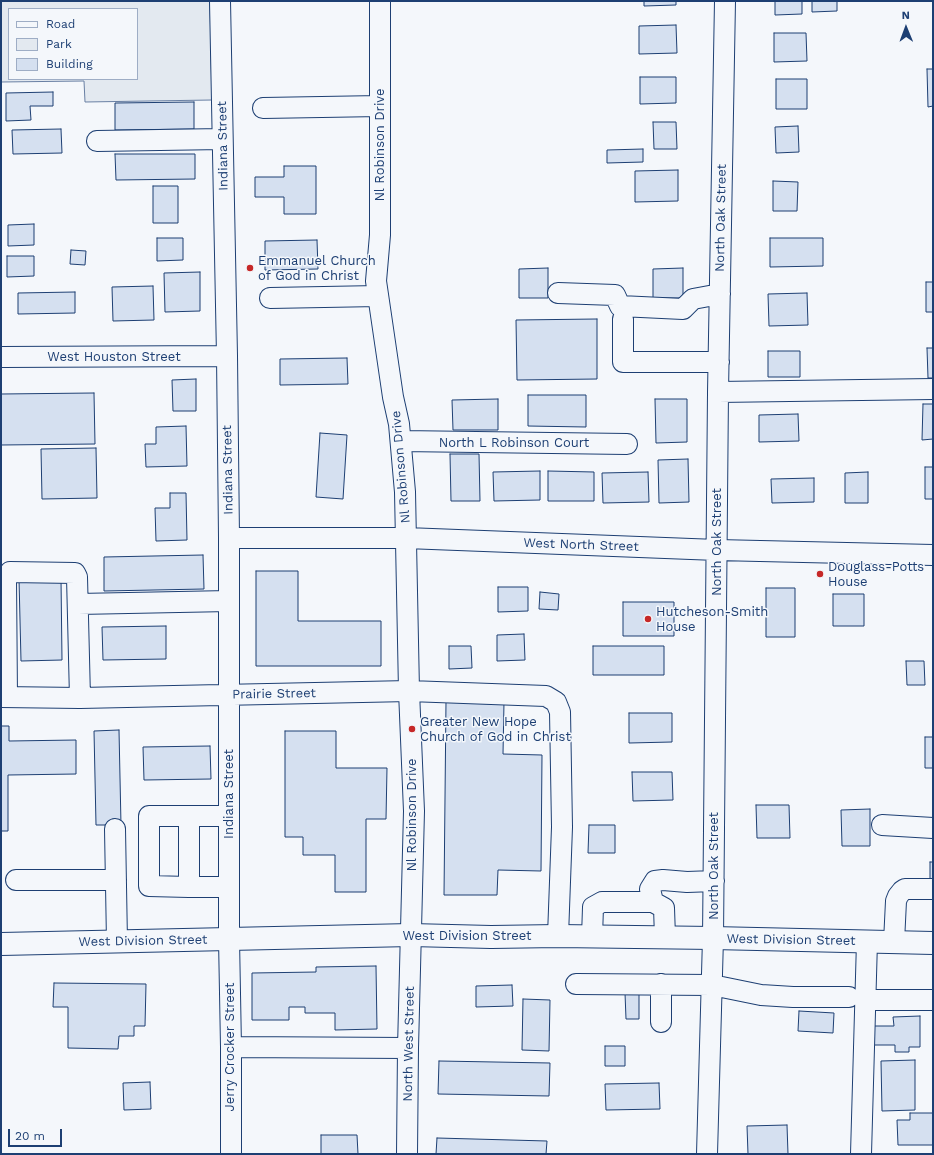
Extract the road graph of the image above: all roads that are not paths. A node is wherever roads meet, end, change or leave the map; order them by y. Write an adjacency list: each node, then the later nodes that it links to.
1 (220, 1): 6 (street, Indiana Street)
2 (380, 1): 4 (street, Nl Robinson Drive)
3 (725, 1): 9 (street, North Oak Street)
4 (380, 106): 5 (street); 10 (street, Nl Robinson Drive)
5 (263, 108)
6 (222, 139): 7 (street); 13 (street, Indiana Street)
7 (97, 141)
8 (558, 293): 9 (street)
9 (720, 294): 15 (street, North Oak Street)
10 (378, 296): 11 (street); 18 (street, Nl Robinson Drive)
11 (270, 298)
12 (623, 319): 15 (street)
13 (227, 356): 14 (street, West Houston Street); 20 (street, Indiana Street)
14 (1, 357)
15 (719, 362): 17 (street, North Oak Street)
16 (933, 389): 17 (street)
17 (718, 392): 22 (street, North Oak Street)
18 (401, 442): 19 (street, North L Robinson Court); 21 (street, Nl Robinson Drive)
19 (627, 444)
20 (229, 538): 21 (street, West North Street); 24 (street, Indiana Street)
21 (406, 538): 22 (street, West North Street); 26 (street, Nl Robinson Drive)
22 (717, 550): 23 (street, West North Street); 37 (street, North Oak Street)
23 (933, 555)
24 (229, 601): 25 (street); 27 (street, Indiana Street)
25 (78, 604): 28 (street); 29 (street)
26 (410, 691): 27 (street, Prairie Street); 42 (street, Nl Robinson Drive); 43 (street, Prairie Street)
27 (228, 695): 29 (street, Prairie Street); 30 (street, Indiana Street)
28 (4, 697): 29 (street, Prairie Street)
29 (80, 698)
30 (229, 816): 31 (street); 39 (street, Indiana Street)
31 (189, 817): 38 (street); 38 (street)
32 (882, 825): 33 (street)
33 (933, 828)
34 (115, 829): 36 (street)
35 (16, 880): 36 (street)
36 (116, 880): 49 (street)
37 (714, 881): 41 (street); 46 (street, North Oak Street)
38 (188, 887): 39 (street)
39 (229, 887): 47 (street, Indiana Street)
40 (933, 890): 50 (street)
41 (653, 902): 44 (street); 45 (street)
42 (411, 935): 43 (main road, West Division Street); 47 (main road, West Division Street); 60 (street, North West Street)
43 (558, 936): 44 (main road, West Division Street)
44 (592, 937): 45 (main road, West Division Street)
45 (665, 937): 46 (main road, West Division Street)
46 (713, 938): 48 (main road, West Division Street); 55 (street, North Oak Street)
47 (229, 939): 49 (main road, West Division Street); 59 (street, Jerry Crocker Street)
48 (867, 941): 50 (main road, West Division Street); 56 (street)
49 (117, 942): 52 (main road, West Division Street)
50 (894, 942): 51 (main road, West Division Street)
51 (933, 943)
52 (1, 944)
53 (576, 984): 54 (street)
54 (661, 984): 55 (street); 58 (street)
55 (712, 985): 56 (street); 63 (street, North Oak Street)
56 (857, 998): 57 (street); 64 (street)
57 (933, 1000)
58 (661, 1022)
59 (231, 1047): 60 (street); 61 (street, Jerry Crocker Street)
60 (408, 1048): 62 (street, North West Street)
61 (231, 1154)
62 (407, 1154)
63 (707, 1154)
64 (860, 1154)

